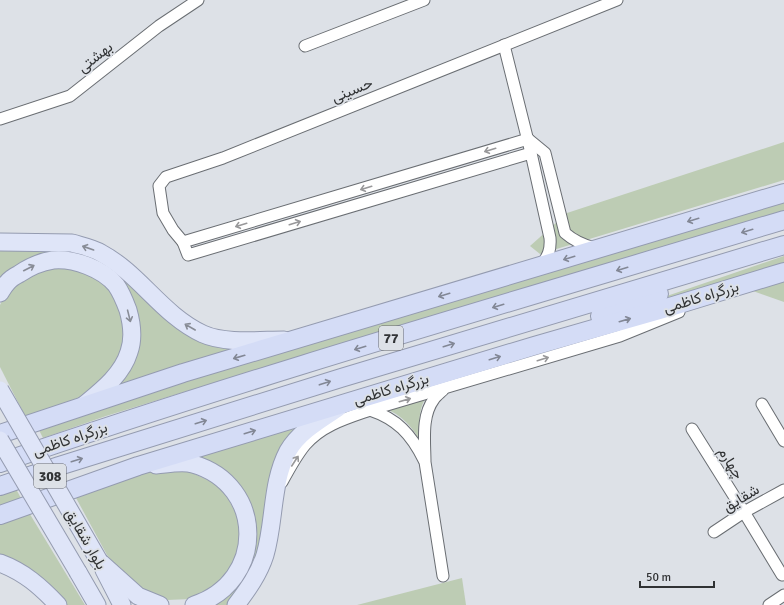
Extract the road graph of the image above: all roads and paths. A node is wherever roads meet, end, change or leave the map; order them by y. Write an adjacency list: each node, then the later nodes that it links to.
1 (198, 0): 6 (street, بهشتی)
2 (424, 0): 4 (street)
3 (617, 0): 5 (street, حسینی)
4 (305, 46)
5 (504, 46): 7 (street); 12 (street, حسینی)
6 (0, 119)
7 (528, 139): 8 (street); 12 (street, one-way to 12); 14 (street)
8 (531, 153): 12 (street, حسینی, one-way to 8); 16 (street)
9 (784, 193): 14 (highway, بزرگراه کاظمی, one-way to 14)
10 (784, 220): 33 (highway, بزرگراه کاظمی / 77, one-way to 33)
11 (0, 242): 20 (main road, one-way to 11)
12 (184, 242)
13 (784, 245): 15 (highway, بزرگراه کاظمی / 77)
14 (599, 249): 16 (highway, بزرگراه کاظمی, one-way to 16)
15 (739, 258): 21 (highway); 35 (highway, بزرگراه کاظمی / 77, one-way to 15)
16 (542, 266): 20 (highway, بزرگراه کاظمی, one-way to 20)
17 (784, 272): 18 (highway, بزرگراه کاظمی)
18 (750, 282): 21 (highway, بزرگراه کاظمی, one-way to 18); 22 (street, one-way to 18)
19 (0, 293): 26 (main road, one-way to 26)
20 (296, 340): 26 (highway, بزرگراه کاظمی, one-way to 26)
21 (534, 346): 24 (highway, بزرگراه کاظمی, one-way to 21)
22 (444, 388): 27 (street, one-way to 22); 32 (street)
23 (0, 390): 41 (main road, بلوار شقایق / 308, bridge)
24 (344, 404): 34 (highway, بزرگراه کاظمی, one-way to 24); 37 (main road)
25 (762, 404): 31 (street)
26 (82, 406): 29 (highway, بزرگراه کاظمی)
27 (370, 410): 32 (street); 37 (street, one-way to 27)
28 (692, 429): 38 (street, چهارم)
29 (0, 434)
30 (0, 440): 49 (main road, بلوار شقایق / 308, bridge)
31 (784, 441)
32 (425, 462): 44 (street)
33 (0, 463)
34 (138, 466): 39 (highway, بزرگراه کاظمی); 52 (main road)
35 (0, 486)
36 (784, 490): 38 (street, شقایق)
37 (275, 494): 53 (main road)
38 (744, 512): 40 (street, شقایق); 45 (street, چهارم)
39 (0, 514)
40 (714, 532)
41 (99, 561): 50 (main road, بلوار شقایق / 308); 51 (main road)
42 (0, 563): 48 (main road)
43 (0, 573): 47 (main road)
44 (443, 576)
45 (782, 576)
46 (784, 595): 54 (street)
47 (47, 605)
48 (58, 605)
49 (97, 605)
50 (122, 605)
51 (160, 605)
52 (194, 605)
53 (236, 605)
54 (769, 605)

